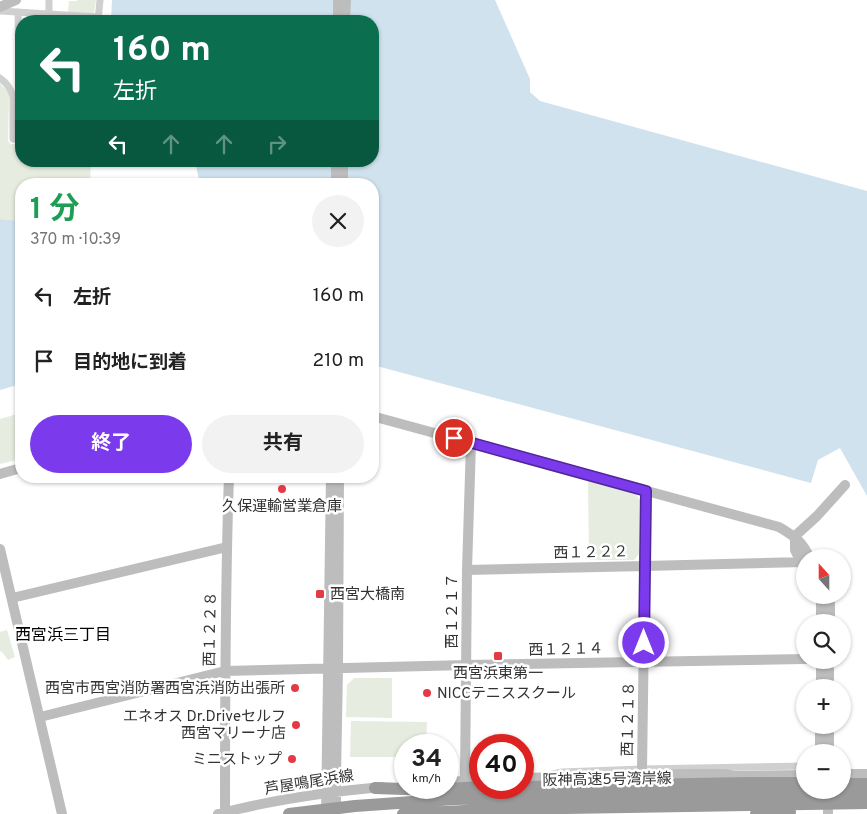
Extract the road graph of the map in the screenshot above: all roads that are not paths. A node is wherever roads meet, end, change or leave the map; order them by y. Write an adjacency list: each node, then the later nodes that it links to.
1 (16, 0): 6 (street)
2 (49, 0): 10 (street)
3 (100, 0): 11 (street)
4 (338, 0): 12 (street)
5 (346, 0): 13 (street)
6 (0, 9): 7 (street)
7 (18, 12): 8 (street); 9 (street)
8 (18, 15)
9 (37, 15)
10 (49, 15)
11 (98, 15)
12 (338, 15)
13 (345, 15)
14 (0, 78): 15 (street)
15 (13, 97): 16 (street)
16 (15, 140)
17 (379, 418): 18 (street)
18 (471, 443): 25 (street); 32 (street, 西１２１７)
19 (15, 470): 20 (street)
20 (0, 474)
21 (229, 483): 27 (street, 西１２２８)
22 (331, 483): 37 (street)
23 (339, 483): 37 (street)
24 (845, 485): 26 (street)
25 (646, 491): 26 (street); 31 (street, 西１２１８)
26 (795, 536): 29 (street)
27 (226, 547): 33 (street); 38 (street, 西１２２８)
28 (0, 548): 33 (street)
29 (796, 551)
30 (796, 562): 31 (street, 西１２２２)
31 (644, 566): 32 (street, 西１２２２); 35 (street, 西１２１８)
32 (468, 570): 36 (street, 西１２１７)
33 (12, 598): 39 (street)
34 (796, 659): 35 (street, 西１２１４)
35 (644, 662): 36 (street, 西１２１４); 41 (street, 西１２１８)
36 (467, 665): 37 (street, 西１２１４); 47 (street, 西１２１７)
37 (333, 668): 38 (street, 西１２１４); 58 (street)
38 (225, 671): 39 (street, 西１２１４); 63 (street, 西１２２８)
39 (40, 717): 64 (street)
40 (796, 766): 41 (street)
41 (642, 769): 46 (street)
42 (851, 774): 43 (street)
43 (867, 774)
44 (796, 775): 45 (street)
45 (739, 776): 46 (street); 69 (street)
46 (535, 778)
47 (465, 780): 48 (street); 49 (street)
48 (469, 780)
49 (459, 781)
50 (796, 783): 54 (highway, bridge)
51 (851, 784): 52 (highway)
52 (867, 784)
53 (394, 786): 55 (street, 芦屋鳴尾浜線)
54 (534, 787)
55 (375, 788): 56 (highway); 58 (street, 芦屋鳴尾浜線)
56 (469, 788)
57 (867, 791): 65 (highway, 阪神高速5号湾岸線, bridge)
58 (331, 793): 63 (street, 芦屋鳴尾浜線); 66 (street); 67 (street)
59 (820, 799): 71 (street)
60 (828, 799): 72 (street)
61 (867, 803): 68 (highway, 阪神高速5号湾岸線, bridge)
62 (867, 807): 70 (highway, bridge)
63 (221, 813)
64 (62, 814)
65 (289, 814)
66 (326, 814)
67 (336, 814)
68 (403, 814)
69 (652, 814)
70 (756, 814)
71 (819, 814)
72 (828, 814)

